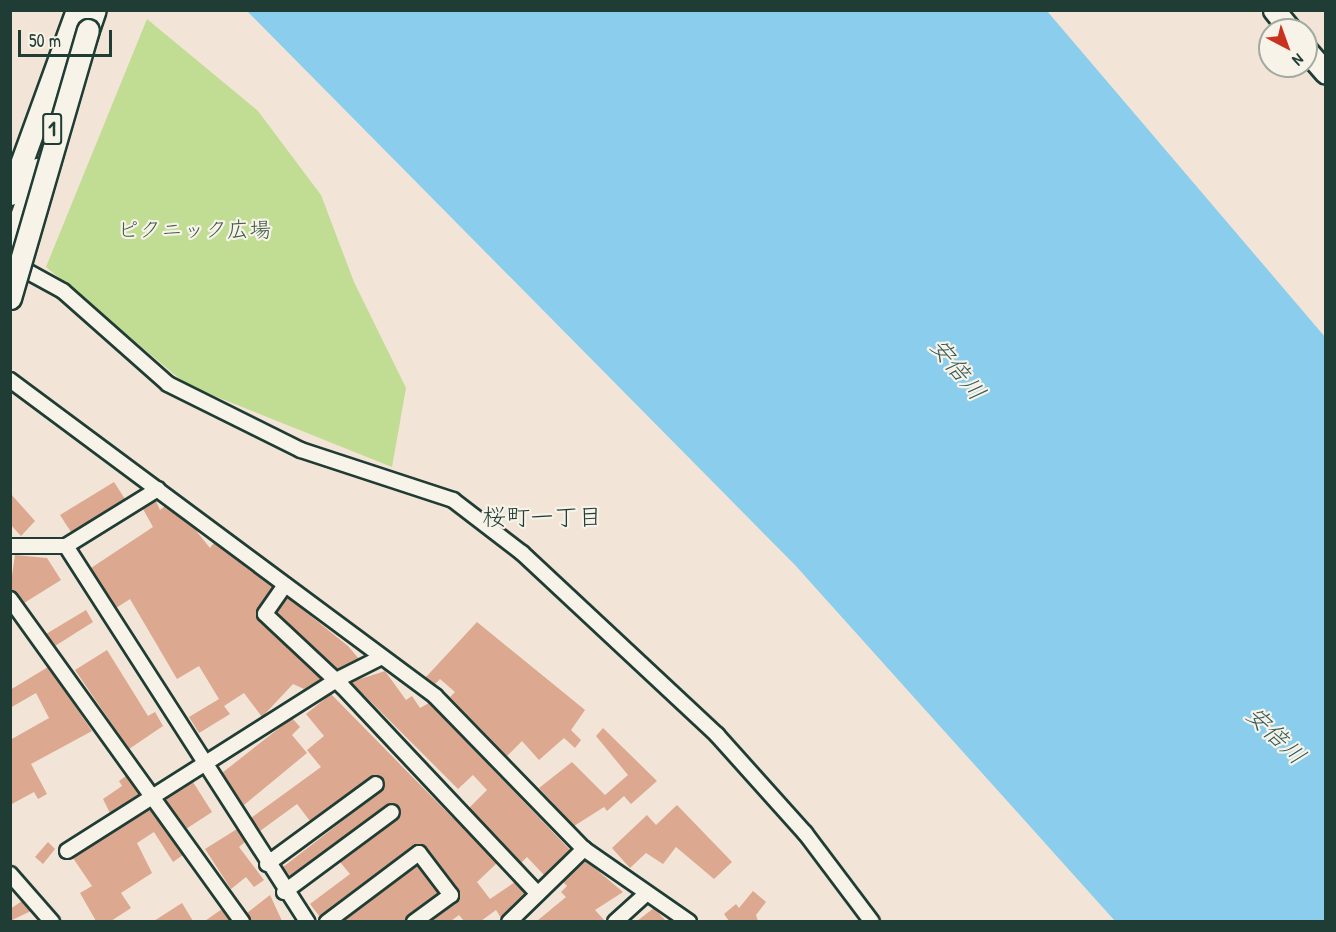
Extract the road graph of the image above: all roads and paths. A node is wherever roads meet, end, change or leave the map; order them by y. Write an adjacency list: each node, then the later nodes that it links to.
1 (77, 10): 3 (main road); 4 (main road, 1)
2 (91, 20): 5 (main road, 1, bridge); 7 (main road, bridge)
3 (10, 158)
4 (10, 194)
5 (10, 247)
6 (10, 262): 35 (street)
7 (10, 298)
8 (10, 380): 9 (street)
9 (158, 489): 11 (street); 12 (street)
10 (10, 546): 11 (street)
11 (66, 546): 16 (street)
12 (285, 585): 14 (street); 15 (street)
13 (10, 599): 18 (street)
14 (382, 657): 15 (street); 20 (street)
15 (336, 680): 16 (street); 26 (street)
16 (205, 764): 18 (street); 22 (street)
17 (376, 784): 22 (street)
18 (153, 797): 21 (street); 28 (street)
19 (392, 812): 24 (street)
20 (584, 849): 25 (street); 26 (street)
21 (67, 851)
22 (267, 864): 24 (street)
23 (10, 874): 27 (street)
24 (284, 892): 29 (street)
25 (647, 893): 33 (street); 34 (street)
26 (538, 894): 32 (street)
27 (52, 921)
28 (242, 921)
29 (307, 921)
30 (327, 921): 31 (street)
31 (414, 921)
32 (509, 921)
33 (615, 921)
34 (689, 921)
35 (872, 921)

